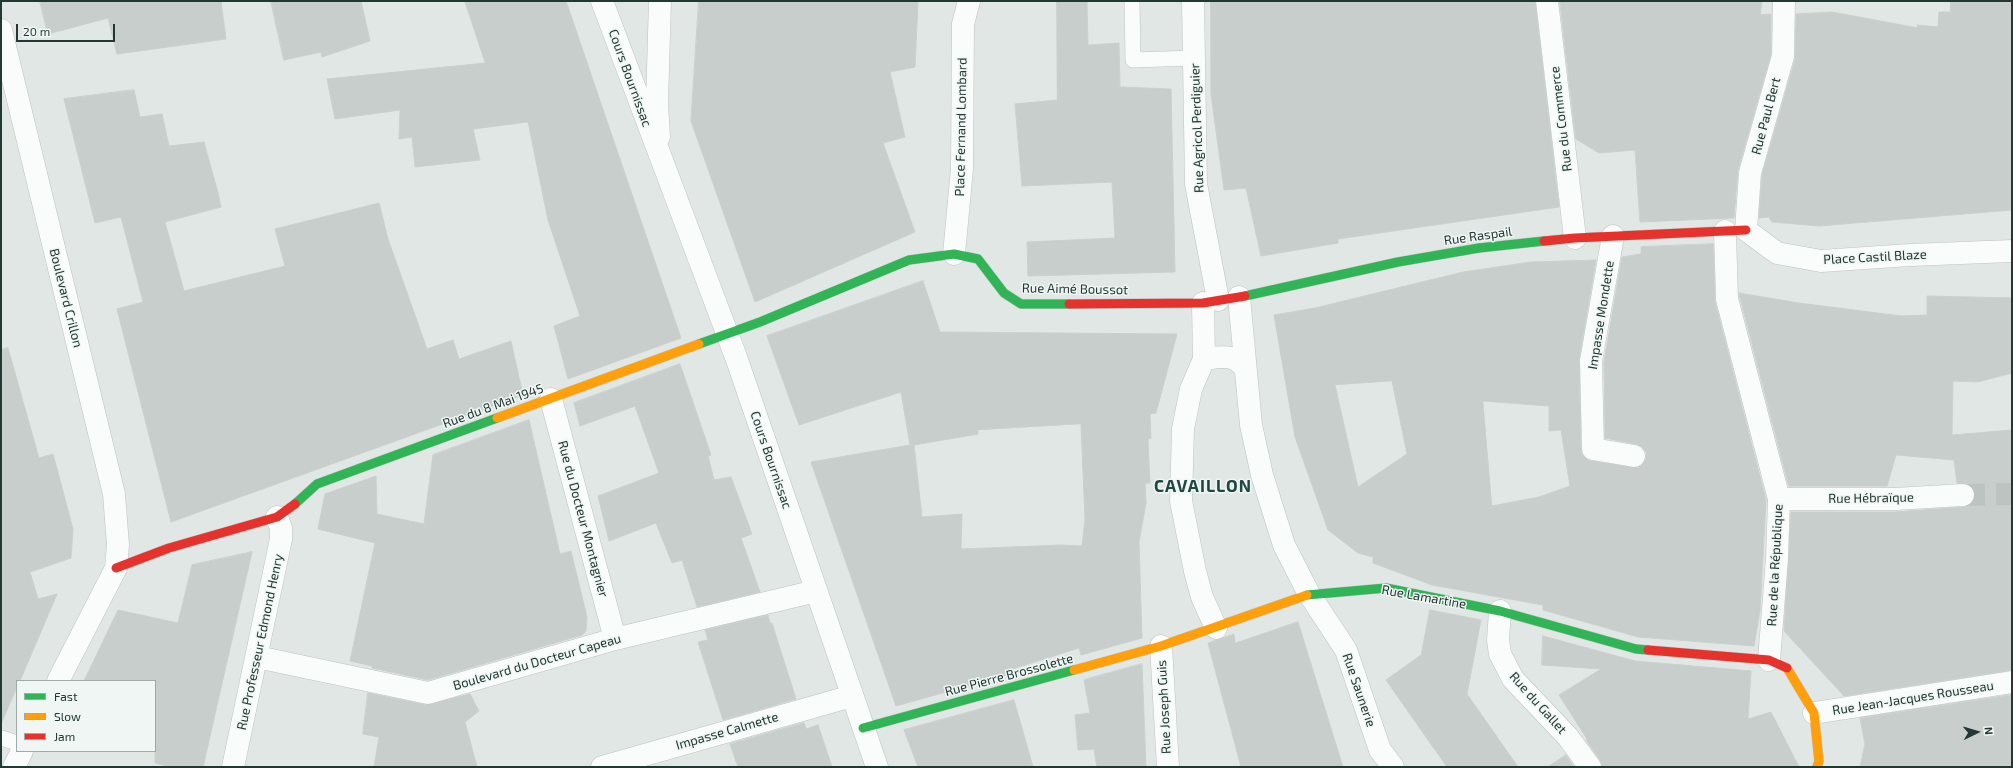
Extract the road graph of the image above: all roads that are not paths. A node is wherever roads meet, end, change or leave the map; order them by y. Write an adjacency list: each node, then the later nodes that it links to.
1 (602, 1): 10 (street, Cours Bournissac)
2 (660, 1): 10 (street, Cours Bournissac)
3 (969, 1): 16 (street, Place Fernand Lombard)
4 (1132, 1): 9 (lane)
5 (1193, 1): 9 (street, Rue Agricol Perdiguier)
6 (1547, 1): 14 (street, Rue du Commerce)
7 (1784, 1): 11 (street, Rue Paul Bert)
8 (1, 30): 26 (street, Boulevard Crillon)
9 (1194, 58): 17 (street, Rue Agricol Perdiguier)
10 (659, 156): 18 (street, Cours Bournissac)
11 (1746, 230): 12 (street, Rue Raspail); 15 (street, Place Castil Blaze)
12 (1725, 231): 13 (street, Rue Raspail); 24 (street, Rue de la République)
13 (1613, 236): 14 (street, Rue Raspail); 22 (street, Impasse Mondette)
14 (1575, 238): 17 (street, Rue Raspail)
15 (2012, 251)
16 (954, 254): 17 (street, Rue Aimé Boussot); 18 (street, Rue Aimé Boussot)
17 (1220, 300): 19 (street); 20 (street)
18 (727, 334): 21 (street, Rue du 8 Mai 1945); 27 (street, Cours Bournissac)
19 (1204, 359): 20 (street); 30 (street)
20 (1245, 369): 28 (street)
21 (551, 399): 25 (street, Rue du 8 Mai 1945); 31 (street, Rue du Docteur Montagnier)
22 (1634, 456)
23 (1963, 495): 24 (street, Rue Hébraïque)
24 (1779, 499): 34 (street, Rue de la République)
25 (276, 517): 26 (street, Rue du 8 Mai 1945); 33 (street, Rue Professeur Edmond Henry)
26 (116, 568): 35 (street)
27 (816, 591): 31 (street, Boulevard du Docteur Capeau); 37 (street, Cours Bournissac)
28 (1309, 594): 29 (street, Rue Lamartine); 30 (street, Rue Lamartine); 48 (street, Rue Saunerie)
29 (1500, 611): 34 (street, Rue Lamartine); 49 (street, Rue du Gallet)
30 (1216, 628): 32 (street, Rue Pierre Brossolette)
31 (615, 639): 33 (street, Boulevard du Docteur Capeau)
32 (1161, 646): 39 (street, Rue Pierre Brossolette); 47 (street, Rue Joseph Guis)
33 (257, 657): 44 (street, Rue Professeur Edmond Henry)
34 (1769, 660): 38 (street)
35 (59, 680)
36 (2012, 682): 38 (street, Rue Jean-Jacques Rousseau)
37 (852, 696): 39 (street, Cours Bournissac); 45 (street, Impasse Calmette)
38 (1814, 713): 50 (street)
39 (863, 728): 46 (street, Cours Bournissac)
40 (1, 738): 41 (lane)
41 (16, 743)
42 (22, 752): 43 (street)
43 (14, 767)
44 (233, 767)
45 (602, 767)
46 (876, 767)
47 (1168, 767)
48 (1393, 767)
49 (1590, 767)
50 (1816, 767)

